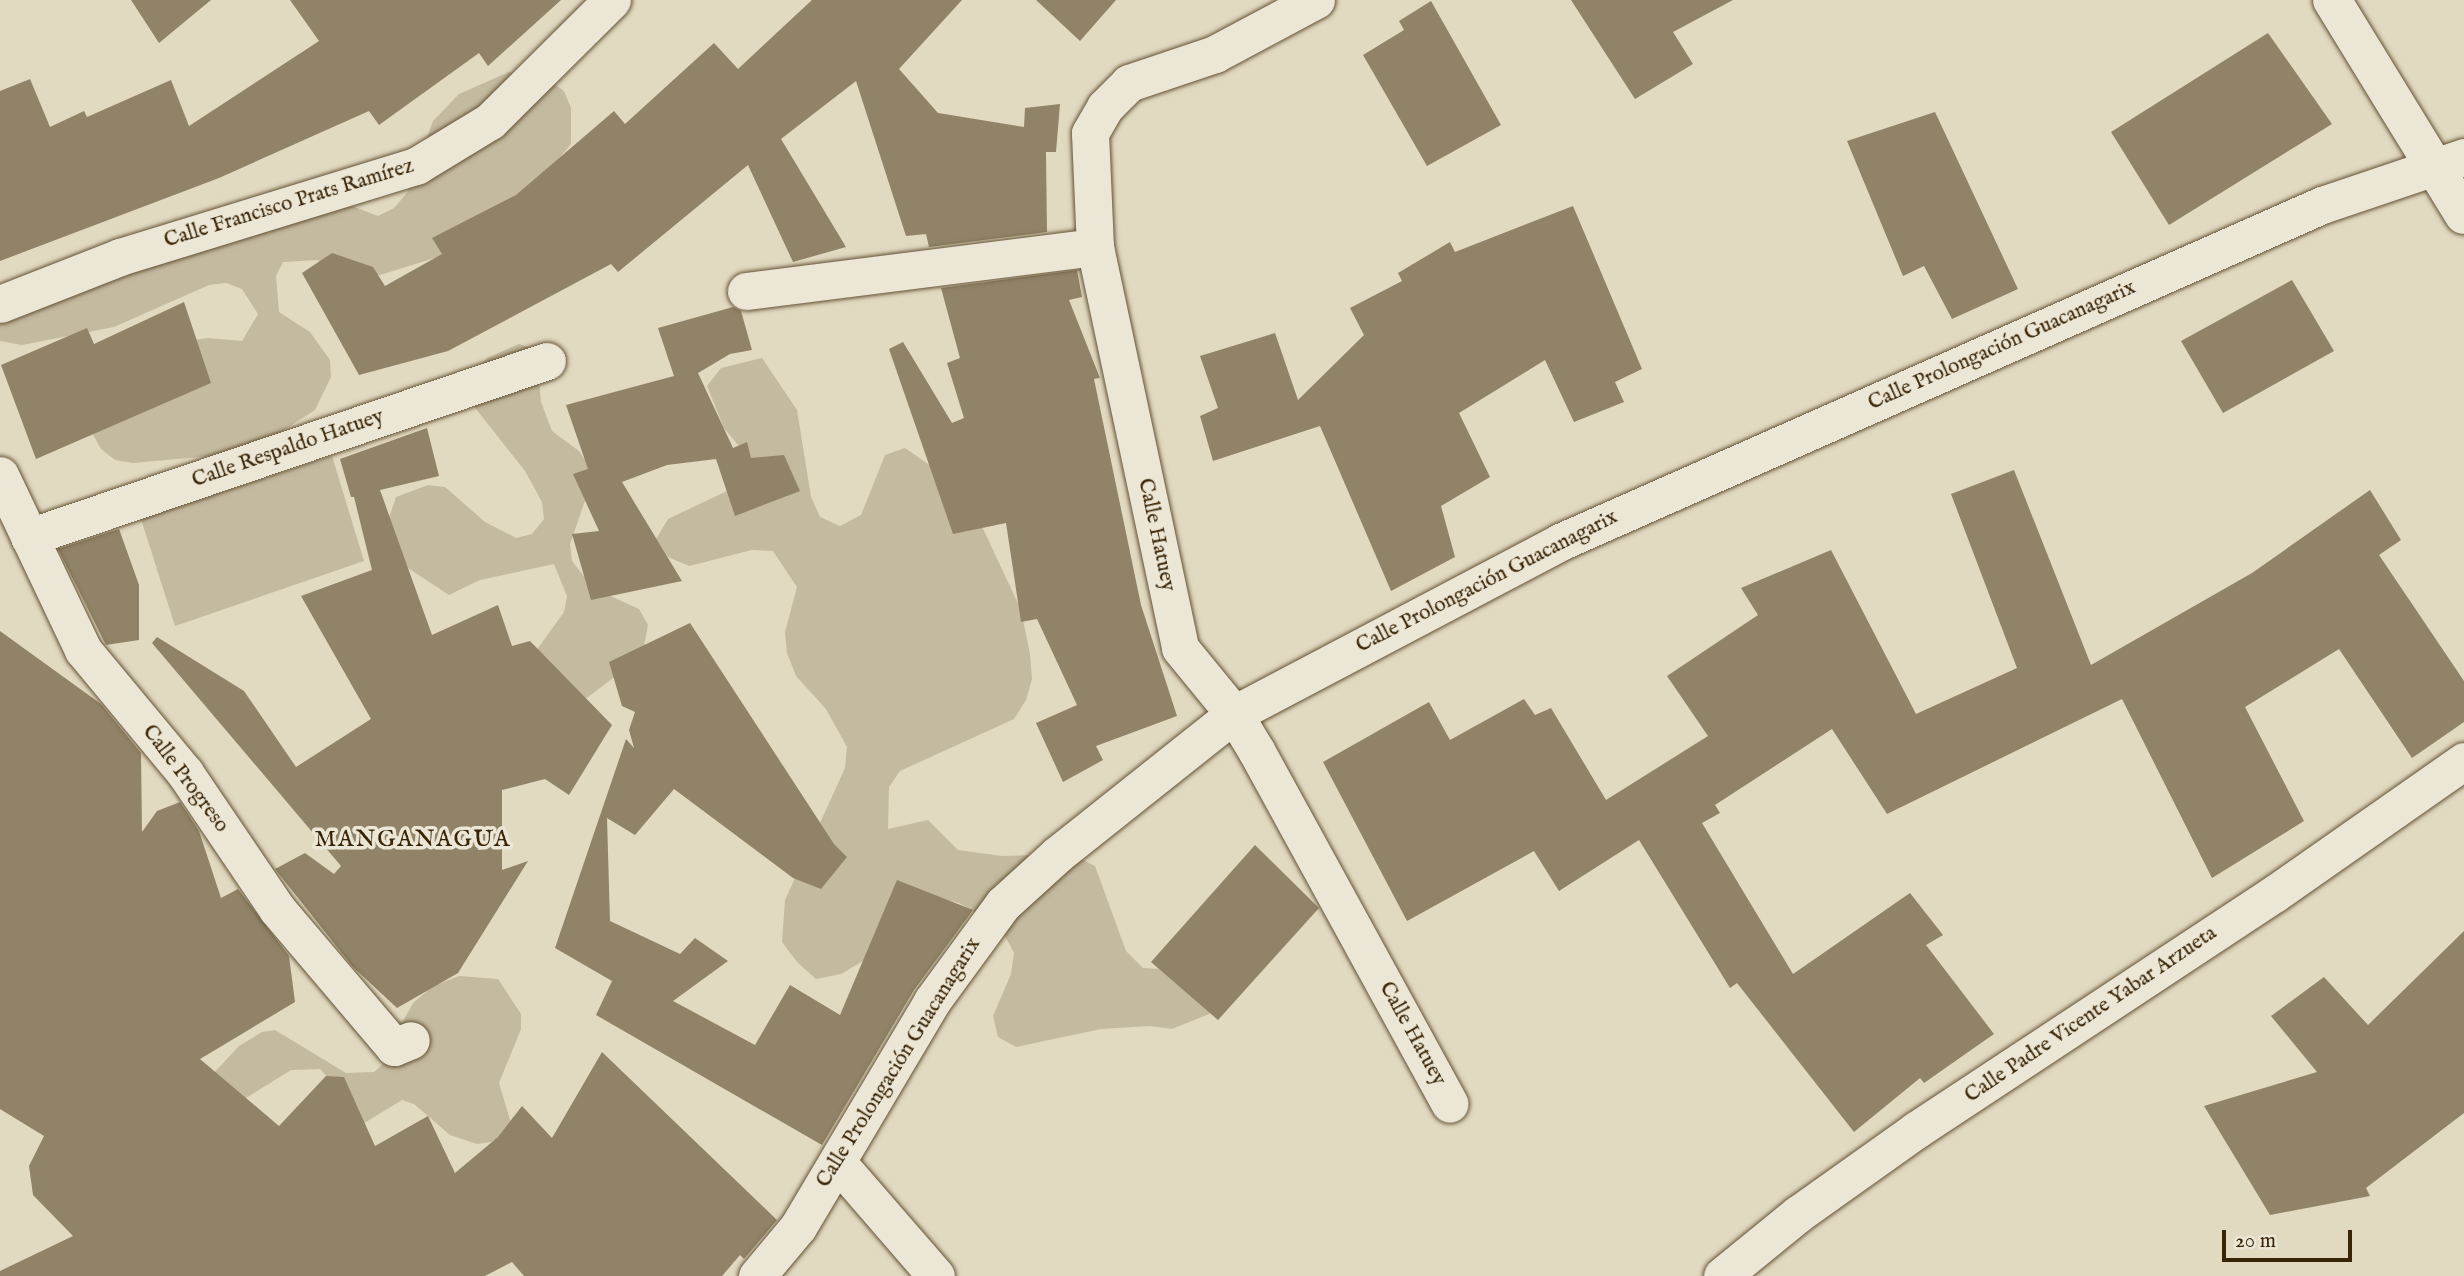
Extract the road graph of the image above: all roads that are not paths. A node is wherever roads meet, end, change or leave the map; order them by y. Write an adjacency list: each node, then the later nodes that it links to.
1 (612, 0): 8 (street, Calle Francisco Prats Ramírez)
2 (1316, 0): 6 (street, Calle Hatuey)
3 (2332, 0): 4 (street)
4 (2449, 163): 5 (street); 12 (street, Calle Prolongación Guacanagarix)
5 (2464, 215)
6 (1095, 247): 7 (street); 12 (street, Calle Hatuey)
7 (746, 291)
8 (0, 304)
9 (547, 361): 11 (street, Calle Respaldo Hatuey)
10 (0, 475): 11 (street, Calle Progreso)
11 (29, 537): 14 (street, Calle Progreso)
12 (1234, 714): 15 (street, Calle Hatuey); 16 (street, Calle Prolongación Guacanagarix)
13 (2464, 761): 19 (street, Calle Padre Vicente Yabar Arzueta)
14 (411, 1040)
15 (1450, 1104)
16 (839, 1164): 17 (street, Calle Prolongación Guacanagarix); 18 (street)
17 (757, 1276)
18 (936, 1276)
19 (1722, 1276)

